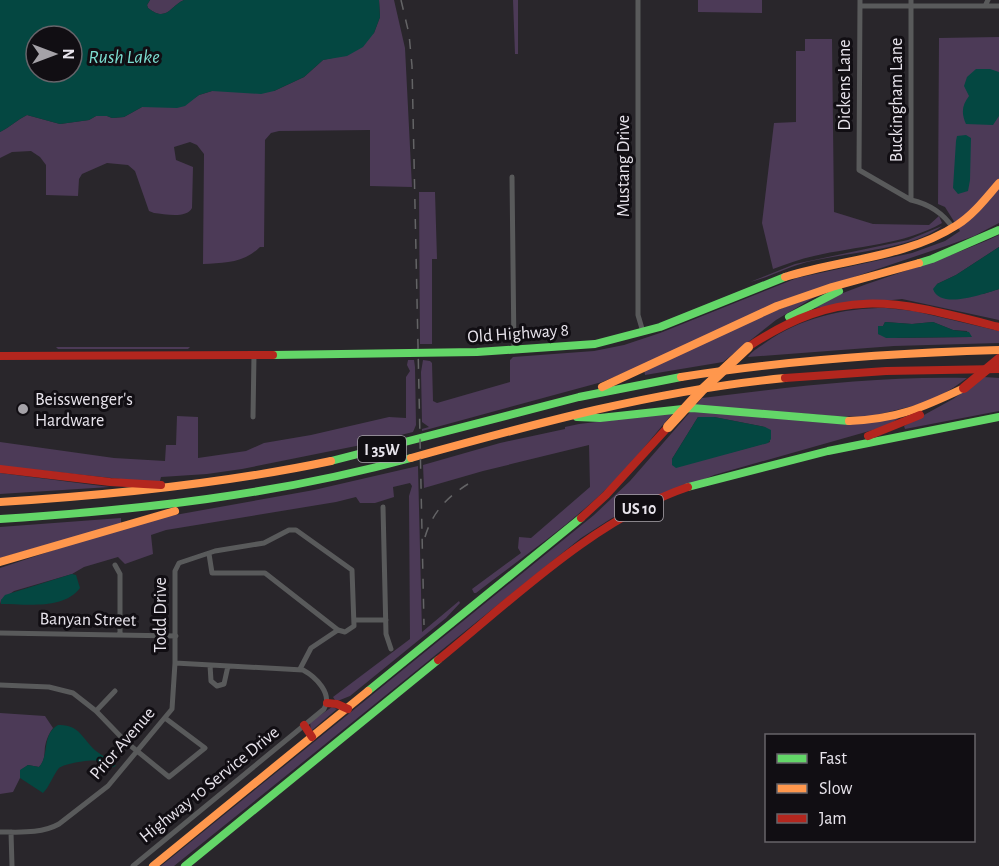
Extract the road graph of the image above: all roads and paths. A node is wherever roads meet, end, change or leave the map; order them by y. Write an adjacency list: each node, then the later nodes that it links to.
1 (638, 0): 14 (street, Mustang Drive)
2 (860, 3): 3 (street); 9 (street, Dickens Lane)
3 (911, 3): 4 (street); 9 (street, Buckingham Lane)
4 (963, 3): 5 (street)
5 (987, 3): 6 (street)
6 (999, 6)
7 (512, 177): 17 (street)
8 (999, 183): 10 (main road, Old Highway 8)
9 (911, 200): 10 (street)
10 (953, 228): 14 (main road, Old Highway 8)
11 (999, 230): 12 (main road)
12 (893, 271): 15 (main road); 23 (main road)
13 (999, 327): 15 (main road, US 10)
14 (643, 332): 17 (main road, Old Highway 8)
15 (752, 345): 51 (main road, US 10, bridge)
16 (999, 350): 23 (main road, I 35W)
17 (514, 351): 18 (main road, Old Highway 8)
18 (254, 355): 19 (main road, Old Highway 8); 25 (street)
19 (0, 356)
20 (999, 359): 22 (main road, bridge)
21 (999, 370): 24 (main road, I 35W)
22 (964, 388): 24 (main road); 27 (main road)
23 (585, 395): 29 (main road, I 35W)
24 (565, 416): 30 (main road, I 35W)
25 (253, 417)
26 (999, 417): 27 (main road, US 10)
27 (826, 451): 62 (main road, US 10)
28 (0, 469): 29 (main road)
29 (176, 487): 31 (main road, I 35W)
30 (239, 496): 33 (main road, I 35W); 35 (main road)
31 (0, 502)
32 (383, 507): 38 (street)
33 (0, 519)
34 (208, 555): 37 (street, Todd Drive); 39 (street); 42 (street, Todd Drive)
35 (0, 562)
36 (115, 565): 41 (street)
37 (355, 620): 38 (street); 39 (street)
38 (386, 620): 43 (street)
39 (338, 630): 47 (street)
40 (0, 633): 41 (street, Banyan Street)
41 (120, 635): 42 (street, Banyan Street)
42 (176, 636): 44 (street, Todd Drive)
43 (391, 649)
44 (175, 663): 45 (street); 53 (street, Prior Avenue)
45 (210, 665): 46 (street); 46 (street)
46 (228, 666): 47 (street)
47 (300, 669): 50 (street)
48 (0, 685): 52 (street)
49 (115, 691): 52 (street)
50 (327, 703): 51 (main road); 54 (street)
51 (349, 708): 55 (main road, US 10)
52 (96, 711): 56 (street)
53 (165, 718): 56 (street, Prior Avenue); 56 (street)
54 (304, 725): 55 (main road); 61 (street, Highway 10 Service Drive)
55 (312, 736): 59 (main road, US 10)
56 (137, 751): 58 (street, Prior Avenue)
57 (0, 832): 58 (street, Prior Avenue)
58 (11, 832): 60 (street)
59 (154, 864)
60 (12, 866)
61 (133, 866)
62 (185, 866)

